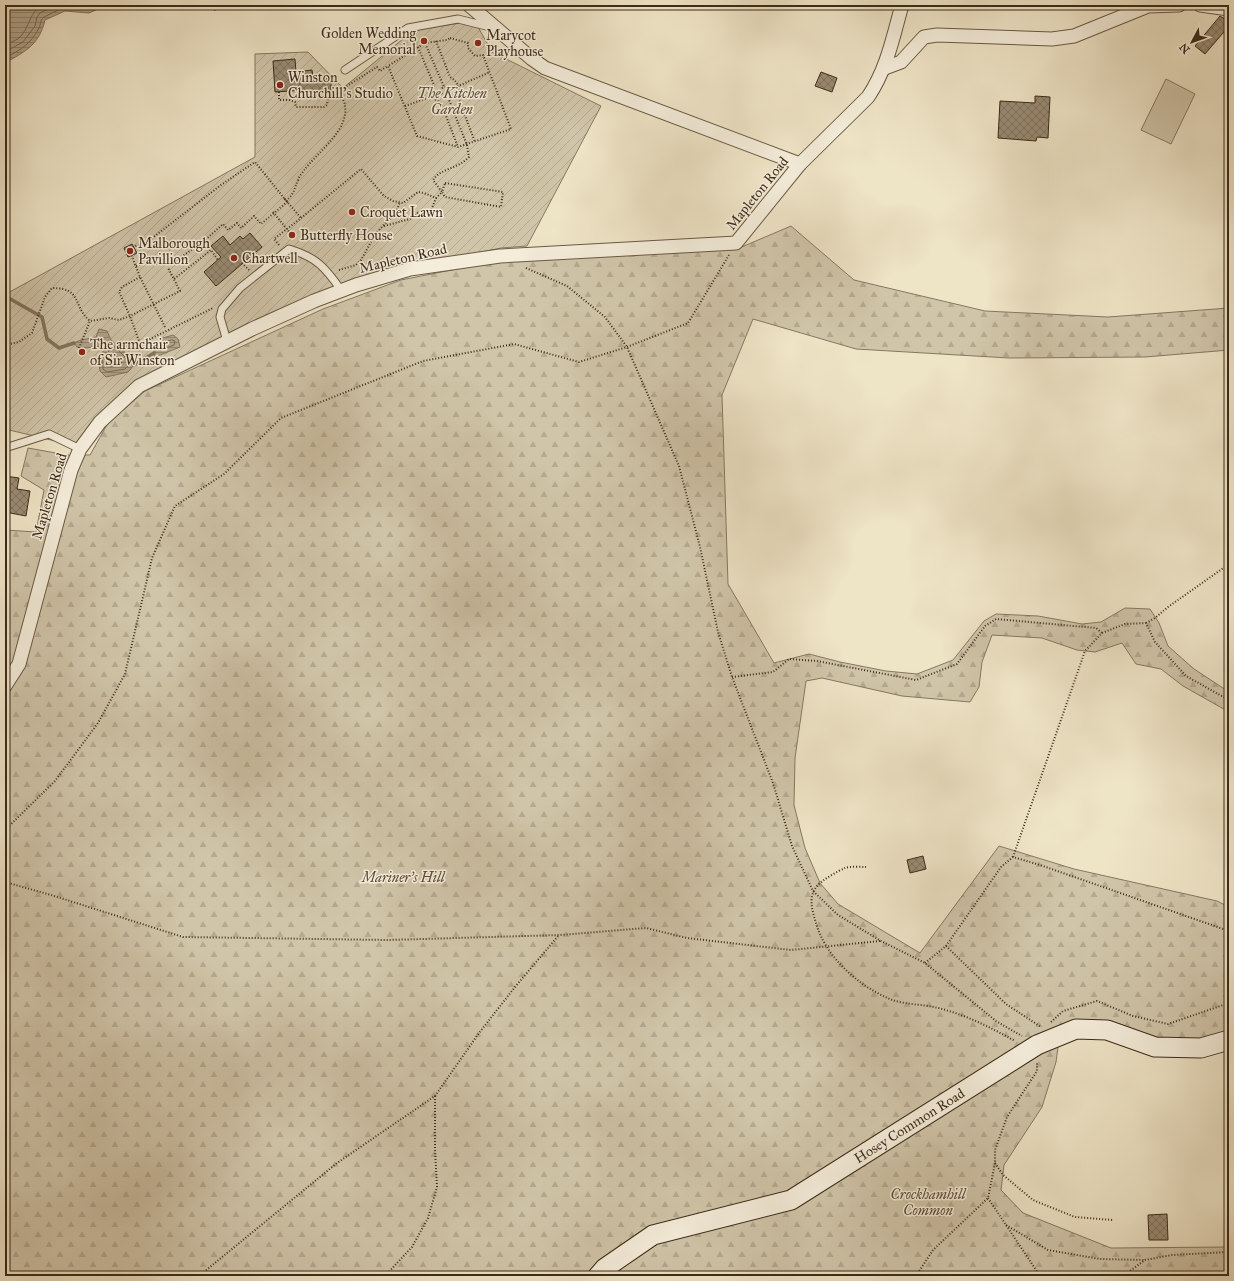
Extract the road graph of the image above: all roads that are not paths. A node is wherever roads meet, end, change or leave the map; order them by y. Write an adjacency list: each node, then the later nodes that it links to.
1 (469, 5): 6 (street)
2 (902, 5): 7 (street, Mapleton Road)
3 (1179, 5): 7 (street)
4 (1200, 5): 5 (street)
5 (1229, 8)
6 (498, 29): 8 (lane); 9 (street)
7 (885, 68): 9 (street, Mapleton Road)
8 (344, 70)
9 (800, 164): 10 (street, Mapleton Road)
10 (341, 290): 11 (street, Mapleton Road); 11 (lane)
11 (227, 342): 13 (street, Mapleton Road)
12 (5, 448): 13 (lane)
13 (80, 449): 14 (street, Mapleton Road)
14 (5, 686)
15 (1229, 1040): 16 (main road, Hosey Common Road)
16 (598, 1276)

